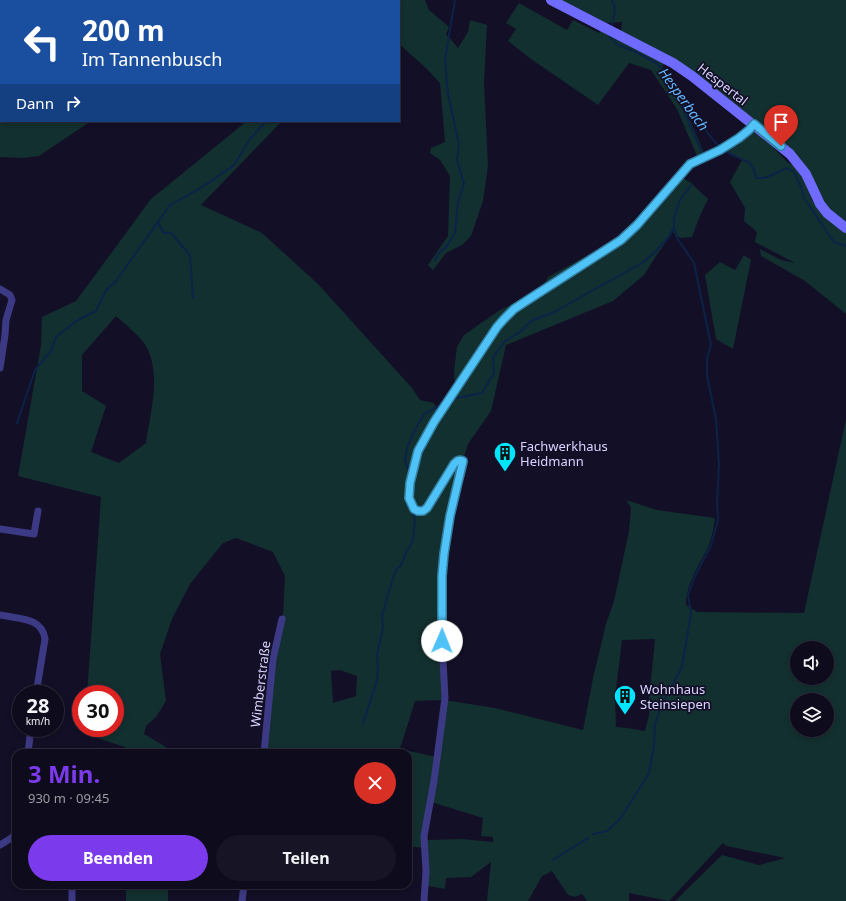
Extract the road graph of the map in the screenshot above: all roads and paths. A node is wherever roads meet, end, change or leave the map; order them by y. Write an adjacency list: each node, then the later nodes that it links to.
1 (551, 0): 2 (main road, Hespertal)
2 (754, 124): 3 (main road, Hespertal); 21 (street)
3 (846, 228)
4 (0, 289): 5 (street)
5 (3, 335): 6 (street)
6 (0, 368)
7 (38, 511): 8 (street)
8 (0, 529)
9 (0, 615): 11 (street)
10 (282, 619): 14 (street, Wimberstraße)
11 (37, 685)
12 (30, 737): 13 (street)
13 (28, 749)
14 (264, 749)
15 (12, 838): 16 (street)
16 (0, 845)
17 (72, 889): 19 (street)
18 (244, 889): 20 (street)
19 (72, 901)
20 (242, 901)
21 (424, 901)

